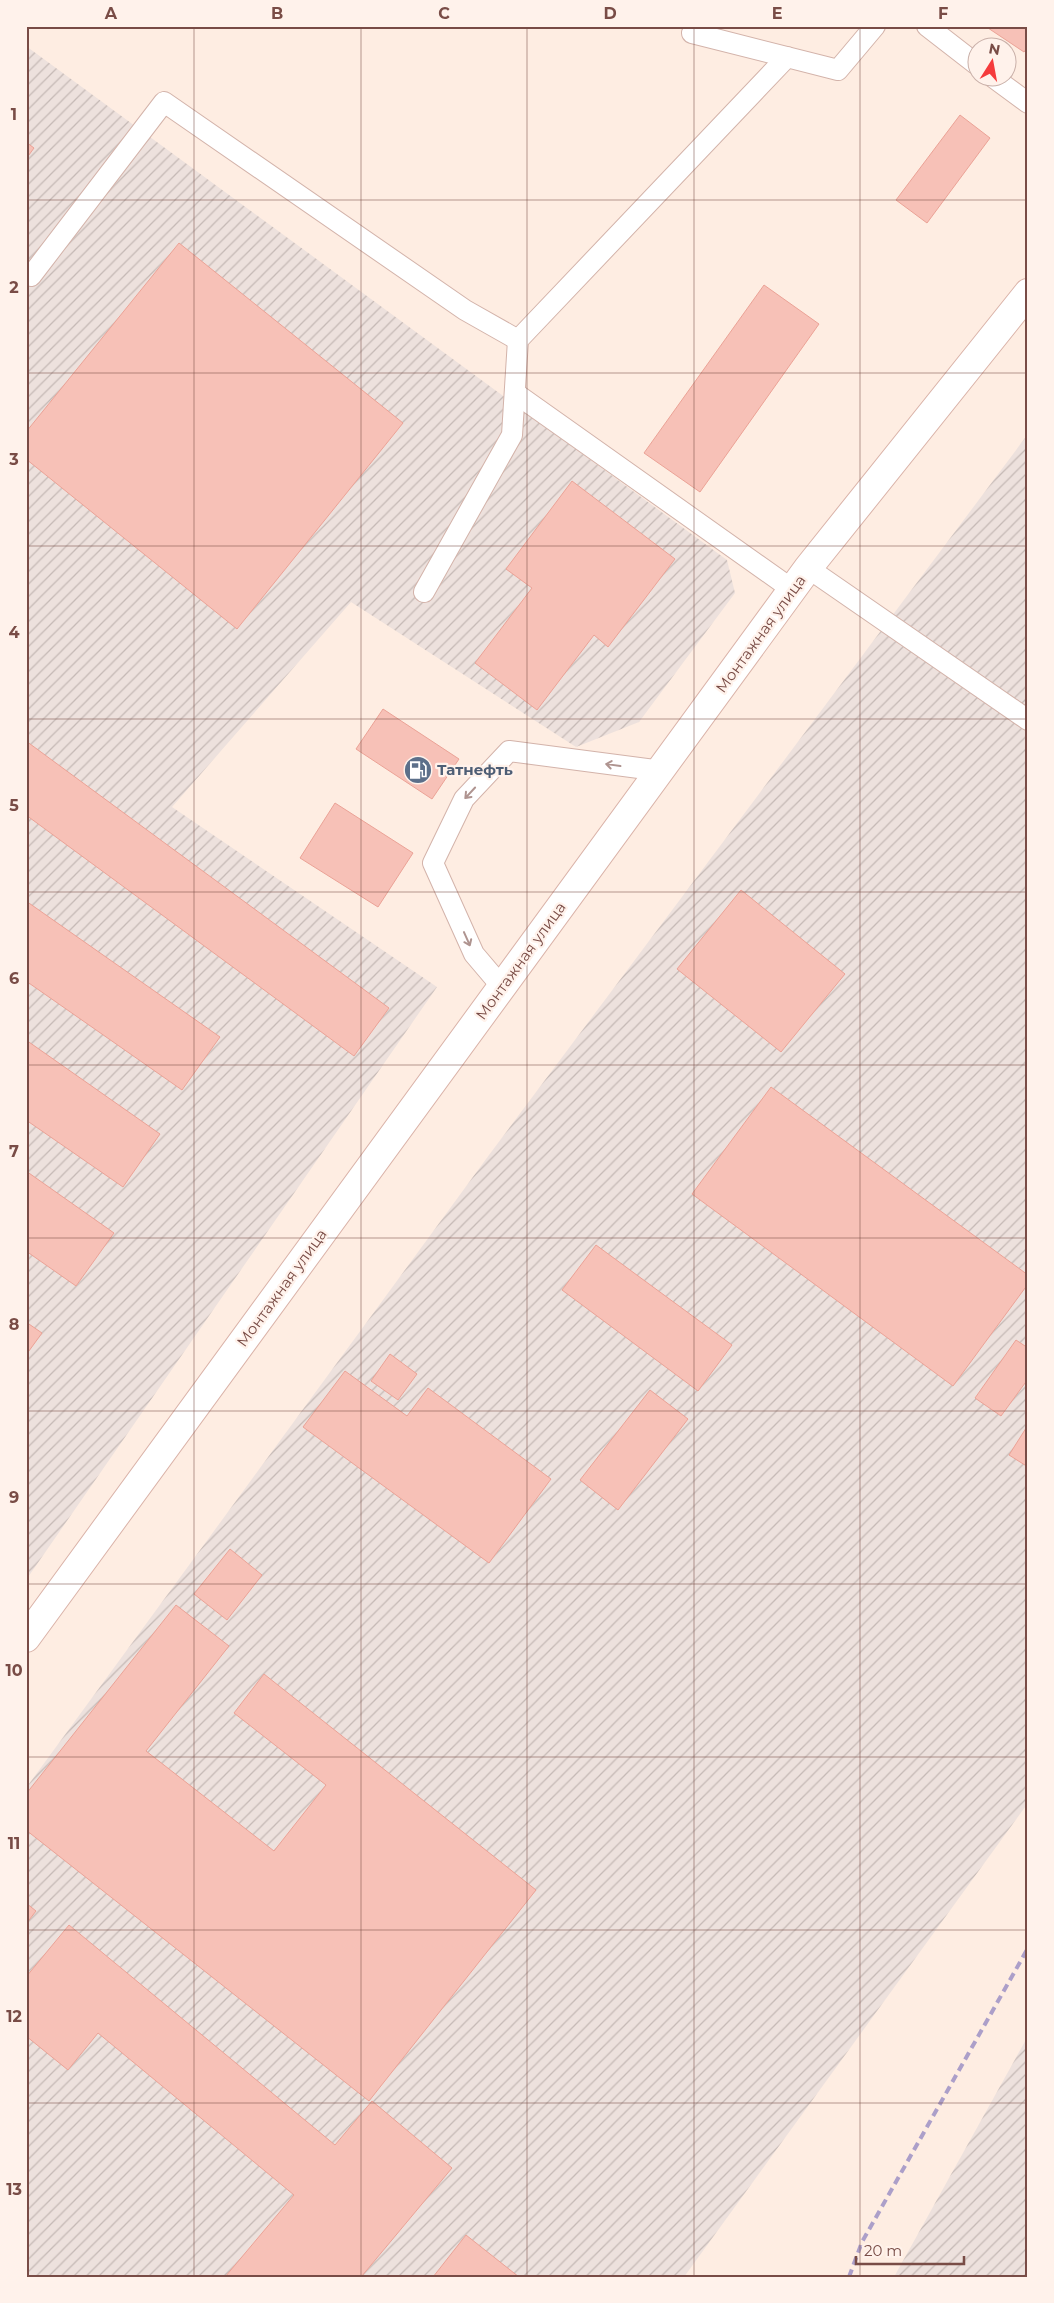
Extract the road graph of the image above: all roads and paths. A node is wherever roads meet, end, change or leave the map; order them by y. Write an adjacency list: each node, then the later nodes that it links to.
1 (874, 26): 5 (lane)
2 (927, 26): 4 (lane)
3 (692, 33): 5 (lane)
4 (966, 56)
5 (787, 57): 10 (lane)
6 (1008, 88): 7 (lane)
7 (1028, 103)
8 (31, 276): 10 (lane)
9 (1028, 293): 12 (street, Монтажная улица)
10 (518, 340): 11 (lane)
11 (515, 393): 12 (lane); 13 (lane)
12 (800, 579): 14 (lane); 15 (street, Монтажная улица)
13 (424, 592)
14 (1028, 720)
15 (662, 771): 16 (street, Монтажная улица); 16 (lane, one-way to 16)
16 (502, 987): 17 (street, Монтажная улица)
17 (26, 1638)

